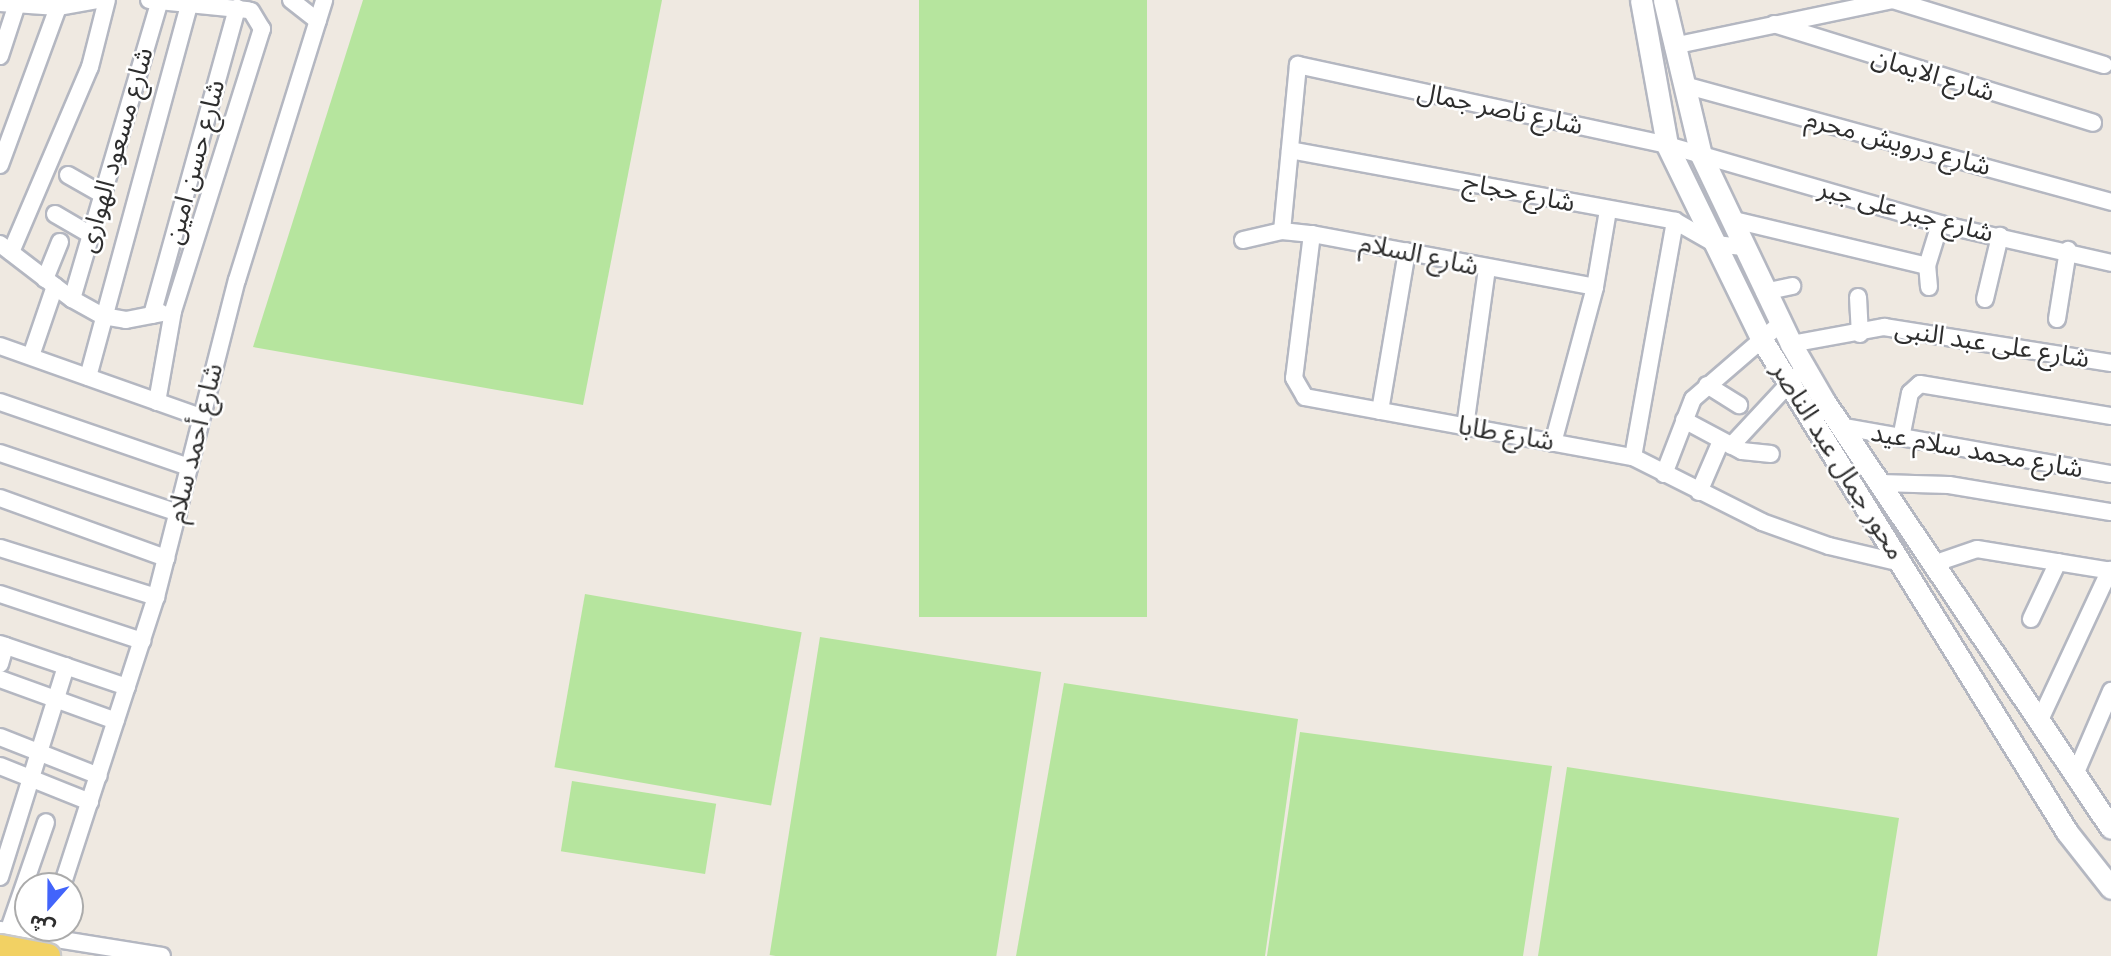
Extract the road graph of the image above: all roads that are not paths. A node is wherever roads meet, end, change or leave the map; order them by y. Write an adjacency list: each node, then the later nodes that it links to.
1 (98, 0): 13 (street)
2 (107, 0): 42 (street)
3 (149, 0): 10 (street)
4 (169, 0): 10 (street); 11 (street)
5 (291, 0): 15 (street)
6 (324, 0): 15 (street, شارع أحمد سلام)
7 (1641, 0): 22 (street, محور جمال عبد الناصر)
8 (1664, 0): 17 (street, محور جمال عبد الناصر)
9 (1894, 0): 16 (street); 19 (street)
10 (160, 1): 27 (street, شارع مسعود الهوارى)
11 (190, 1): 14 (street); 58 (street)
12 (11, 3): 13 (street); 18 (street)
13 (48, 5): 25 (street)
14 (248, 6): 56 (street); 57 (street, شارع حسن امين)
15 (318, 21): 76 (street, شارع أحمد سلام)
16 (1774, 24): 17 (street); 21 (street, شارع الايمان)
17 (1673, 46): 20 (street, محور جمال عبد الناصر)
18 (0, 56)
19 (2104, 65)
20 (1684, 85): 24 (street, محور جمال عبد الناصر); 28 (street, شارع درويش محرم)
21 (2093, 123)
22 (1667, 145): 23 (street, شارع ناصر جمال); 24 (street, شارع ناصر جمال); 40 (street, محور جمال عبد الناصر)
23 (1290, 150): 29 (street, شارع حجاج); 34 (street)
24 (1701, 155): 31 (street, محور جمال عبد الناصر); 33 (street, شارع جبر على جبر)
25 (0, 165)
26 (68, 175): 27 (street)
27 (103, 195): 36 (street, شارع مسعود الهوارى)
28 (2111, 202)
29 (1608, 209): 32 (street, شارع حجاج); 50 (street)
30 (55, 214): 36 (street)
31 (1734, 220): 41 (street, محور جمال عبد الناصر); 46 (street)
32 (1675, 221): 40 (street, شارع حجاج); 85 (street)
33 (1940, 224): 37 (street, شارع جبر على جبر); 46 (street)
34 (1282, 231): 35 (street, شارع السلام); 38 (street, شارع السلام)
35 (1312, 233): 44 (street, شارع السلام); 74 (street, شارع طابا)
36 (91, 235): 54 (street, شارع مسعود الهوارى)
37 (2000, 236): 43 (street, شارع جبر على جبر); 55 (street)
38 (1242, 240)
39 (60, 242): 48 (street)
40 (1715, 243): 41 (street, شارع حجاج); 62 (street, محور جمال عبد الناصر)
41 (1743, 247): 52 (street, محور جمال عبد الناصر)
42 (3, 249): 48 (street)
43 (2068, 250): 45 (street, شارع جبر على جبر); 59 (street)
44 (1407, 251): 47 (street, شارع السلام); 74 (street)
45 (2111, 263)
46 (1927, 266): 51 (street)
47 (1487, 269): 50 (street, شارع السلام); 78 (street)
48 (50, 282): 54 (street); 65 (street)
49 (1792, 286): 52 (street)
50 (1595, 287): 81 (street)
51 (1929, 287)
52 (1764, 292): 60 (street, محور جمال عبد الناصر)
53 (1858, 297): 61 (street)
54 (72, 299): 58 (street)
55 (1985, 299)
56 (173, 311): 57 (street); 72 (street)
57 (152, 315): 58 (street)
58 (103, 316): 68 (street)
59 (2057, 318)
60 (1780, 324): 62 (street); 63 (street, محور جمال عبد الناصر)
61 (1860, 334): 63 (street, شارع على عبد النبى); 66 (street, شارع على عبد النبى)
62 (1762, 340): 69 (street, محور جمال عبد الناصر); 70 (street)
63 (1791, 344): 67 (street, محور جمال عبد الناصر)
64 (0, 346): 65 (street)
65 (31, 356): 68 (street)
66 (2111, 363)
67 (1804, 367): 69 (street); 79 (street, محور جمال عبد الناصر)
68 (88, 377): 72 (street)
69 (1789, 383): 82 (street); 97 (street, محور جمال عبد الناصر)
70 (1707, 385): 73 (street); 77 (street)
71 (0, 402): 86 (street)
72 (157, 402): 76 (street)
73 (1740, 405)
74 (1380, 411): 78 (street, شارع طابا)
75 (2111, 416): 80 (street)
76 (201, 417): 86 (street, شارع أحمد سلام)
77 (1684, 420): 82 (street); 87 (street)
78 (1465, 427): 81 (street, شارع طابا)
79 (1844, 427): 80 (street, شارع محمد سلام عيد); 89 (street, محور جمال عبد الناصر)
80 (1901, 438): 88 (street, شارع محمد سلام عيد)
81 (1553, 443): 85 (street, شارع طابا)
82 (1726, 444): 84 (street); 90 (street)
83 (0, 453): 93 (street)
84 (1771, 454)
85 (1633, 457): 87 (street, شارع طابا)
86 (189, 467): 93 (street, شارع أحمد سلام)
87 (1664, 474): 90 (street, شارع طابا)
88 (2111, 474)
89 (1880, 483): 92 (street); 98 (street, محور جمال عبد الناصر)
90 (1699, 492): 97 (street, شارع طابا)
91 (0, 498): 95 (street)
92 (2111, 512)
93 (178, 513): 95 (street, شارع أحمد سلام)
94 (0, 548): 101 (street)
95 (166, 558): 101 (street, شارع أحمد سلام)
96 (2059, 562): 98 (street); 99 (street); 102 (street)
97 (1901, 563): 126 (street, محور جمال عبد الناصر)
98 (1933, 564): 112 (street, محور جمال عبد الناصر)
99 (2110, 570): 112 (street)
100 (0, 594): 103 (street)
101 (156, 597): 103 (street, شارع أحمد سلام)
102 (2031, 619)
103 (142, 641): 108 (street, شارع أحمد سلام)
104 (3, 645): 105 (street); 106 (street)
105 (0, 664)
106 (66, 666): 108 (street); 110 (street)
107 (0, 679): 110 (street)
108 (127, 687): 111 (street, شارع أحمد سلام)
109 (2111, 691): 117 (street)
110 (56, 700): 111 (street); 114 (street)
111 (116, 721): 116 (street, شارع أحمد سلام)
112 (2039, 722): 117 (street, محور جمال عبد الناصر)
113 (0, 737): 114 (street)
114 (41, 752): 116 (street); 118 (street)
115 (0, 766): 118 (street)
116 (99, 776): 119 (street, شارع أحمد سلام)
117 (2074, 776): 120 (street, محور جمال عبد الناصر)
118 (32, 779): 119 (street); 123 (street)
119 (90, 802): 124 (street, شارع أحمد سلام)
120 (2109, 820)
121 (46, 822): 127 (street)
122 (0, 824): 123 (street)
123 (16, 830): 125 (street)
124 (67, 872)
125 (0, 877)
126 (2111, 888)
127 (3, 936)
128 (55, 942): 129 (street)
129 (162, 956)

